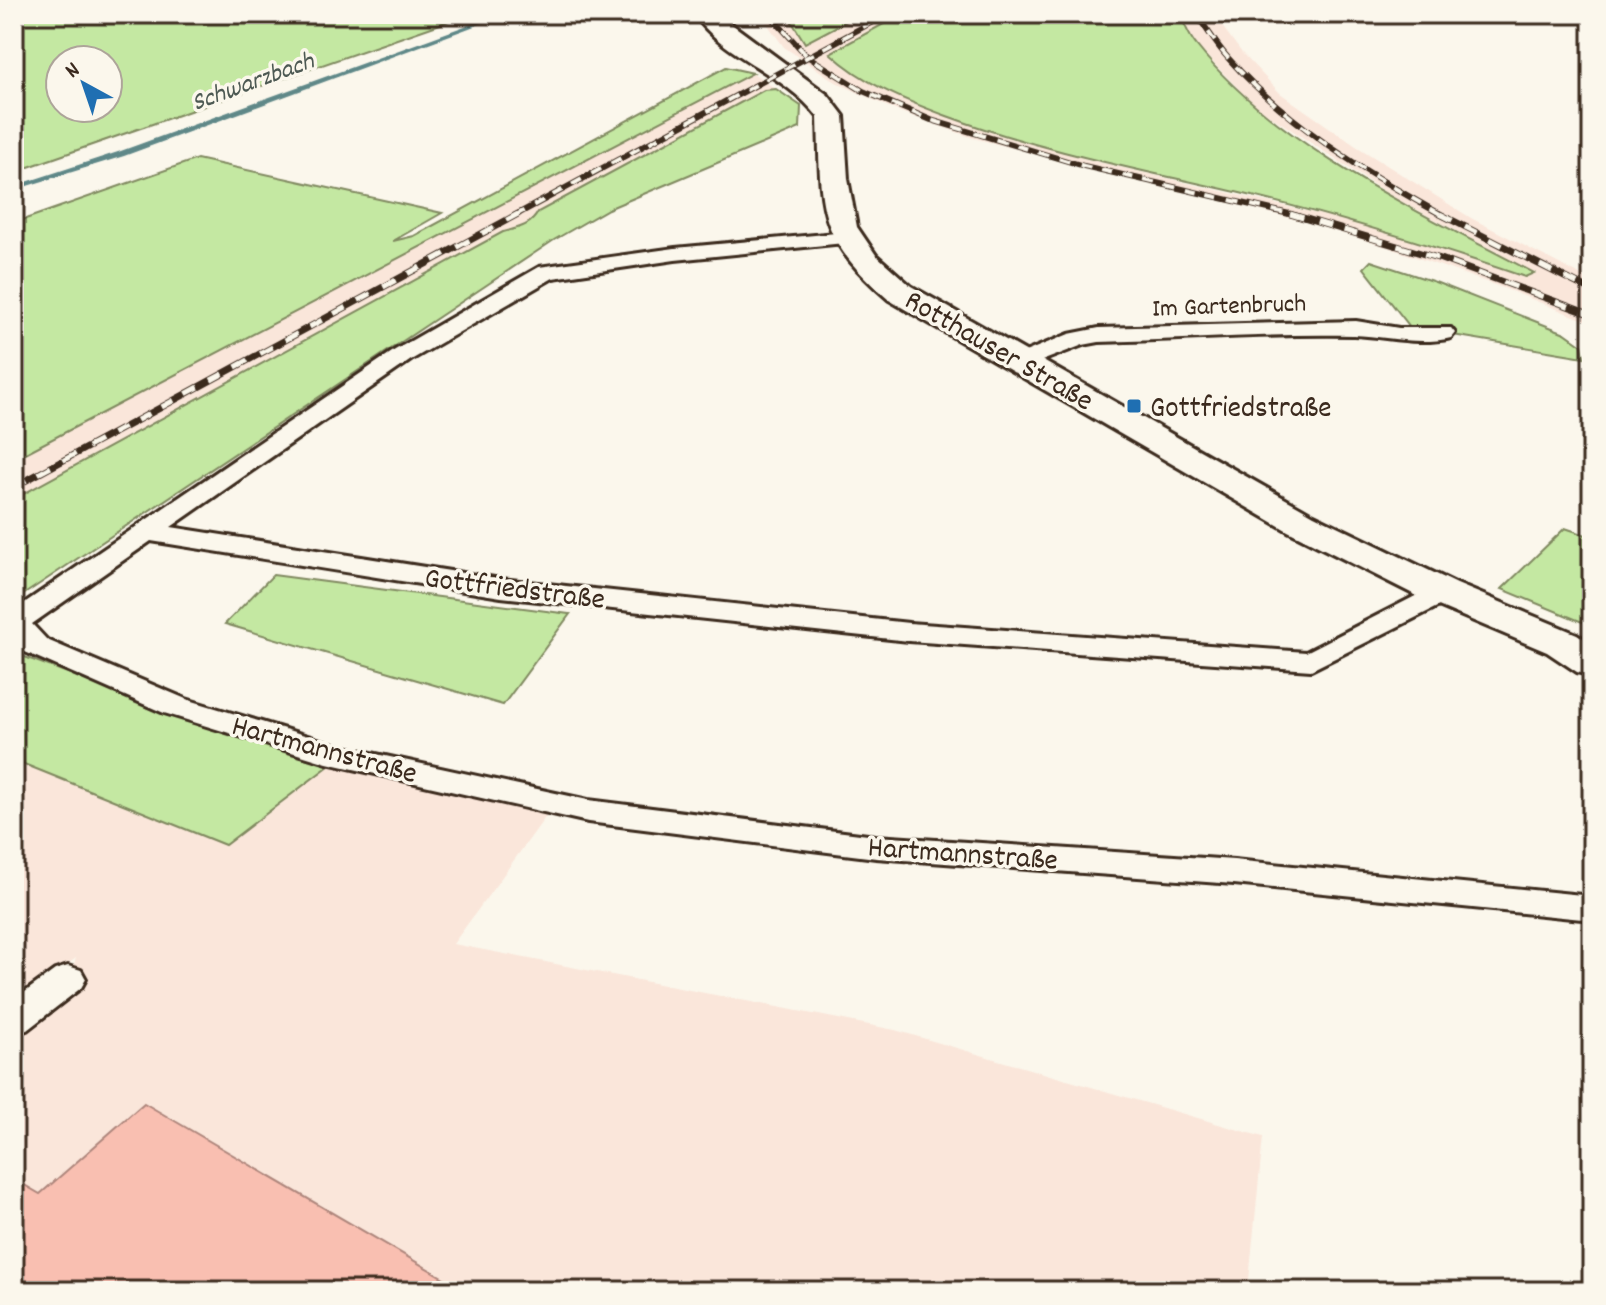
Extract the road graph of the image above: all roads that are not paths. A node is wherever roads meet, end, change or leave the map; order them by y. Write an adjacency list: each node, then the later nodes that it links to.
1 (705, 14): 2 (main road, Rotthauser Straße)
2 (847, 238): 4 (main road, Rotthauser Straße); 5 (street, Hartmannstraße)
3 (1443, 333): 4 (street, Im Gartenbruch)
4 (1021, 362): 6 (main road, Rotthauser Straße)
5 (147, 532): 6 (street, Gottfriedstraße); 8 (street, Hartmannstraße)
6 (1443, 593): 7 (main road, Rotthauser Straße)
7 (1592, 663)
8 (1592, 908)
9 (68, 979): 10 (street)
10 (14, 1020)

